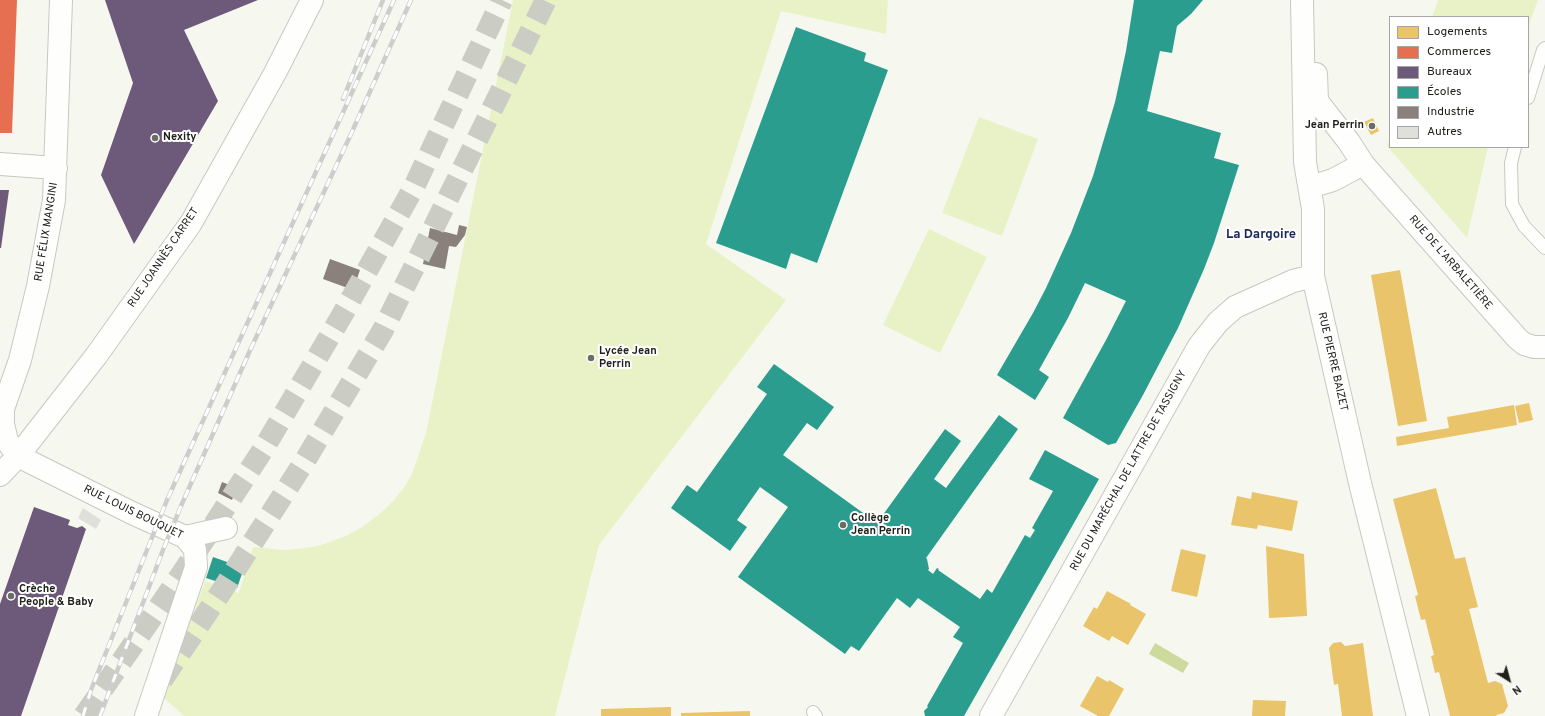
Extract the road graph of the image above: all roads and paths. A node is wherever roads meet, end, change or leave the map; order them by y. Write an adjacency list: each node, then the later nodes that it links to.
1 (61, 0): 12 (street, RUE FÉLIX MANGINI)
2 (312, 0): 17 (street, RUE JOANNÈS CARRET)
3 (1302, 0): 4 (street, RUE PIERRE BAIZET)
4 (1303, 38): 7 (street, RUE DE L'ARBALETIÈRE); 8 (street, RUE PIERRE BAIZET)
5 (1545, 48): 6 (lane)
6 (1529, 95)
7 (1343, 134): 8 (street); 11 (street, RUE DE L'ARBALETIÈRE)
8 (1305, 142): 13 (street, RUE PIERRE BAIZET)
9 (1515, 148): 14 (lane)
10 (0, 164): 12 (street)
11 (1363, 164): 13 (street); 16 (street, RUE DE L'ARBALETIÈRE)
12 (56, 168): 17 (street, RUE FÉLIX MANGINI)
13 (1310, 186): 15 (street, RUE PIERRE BAIZET)
14 (1545, 248)
15 (1313, 276): 22 (street, RUE DU MARÉCHAL DE LATTRE DE TASSIGNY); 23 (street, RUE PIERRE BAIZET)
16 (1545, 346)
17 (18, 456): 18 (street, RUE JOANNÈS CARRET); 20 (street, RUE LOUIS BOUQUET)
18 (0, 475)
19 (226, 528): 20 (street)
20 (185, 537): 21 (street, RUE LOUIS BOUQUET)
21 (146, 716)
22 (991, 716)
23 (1418, 716)

